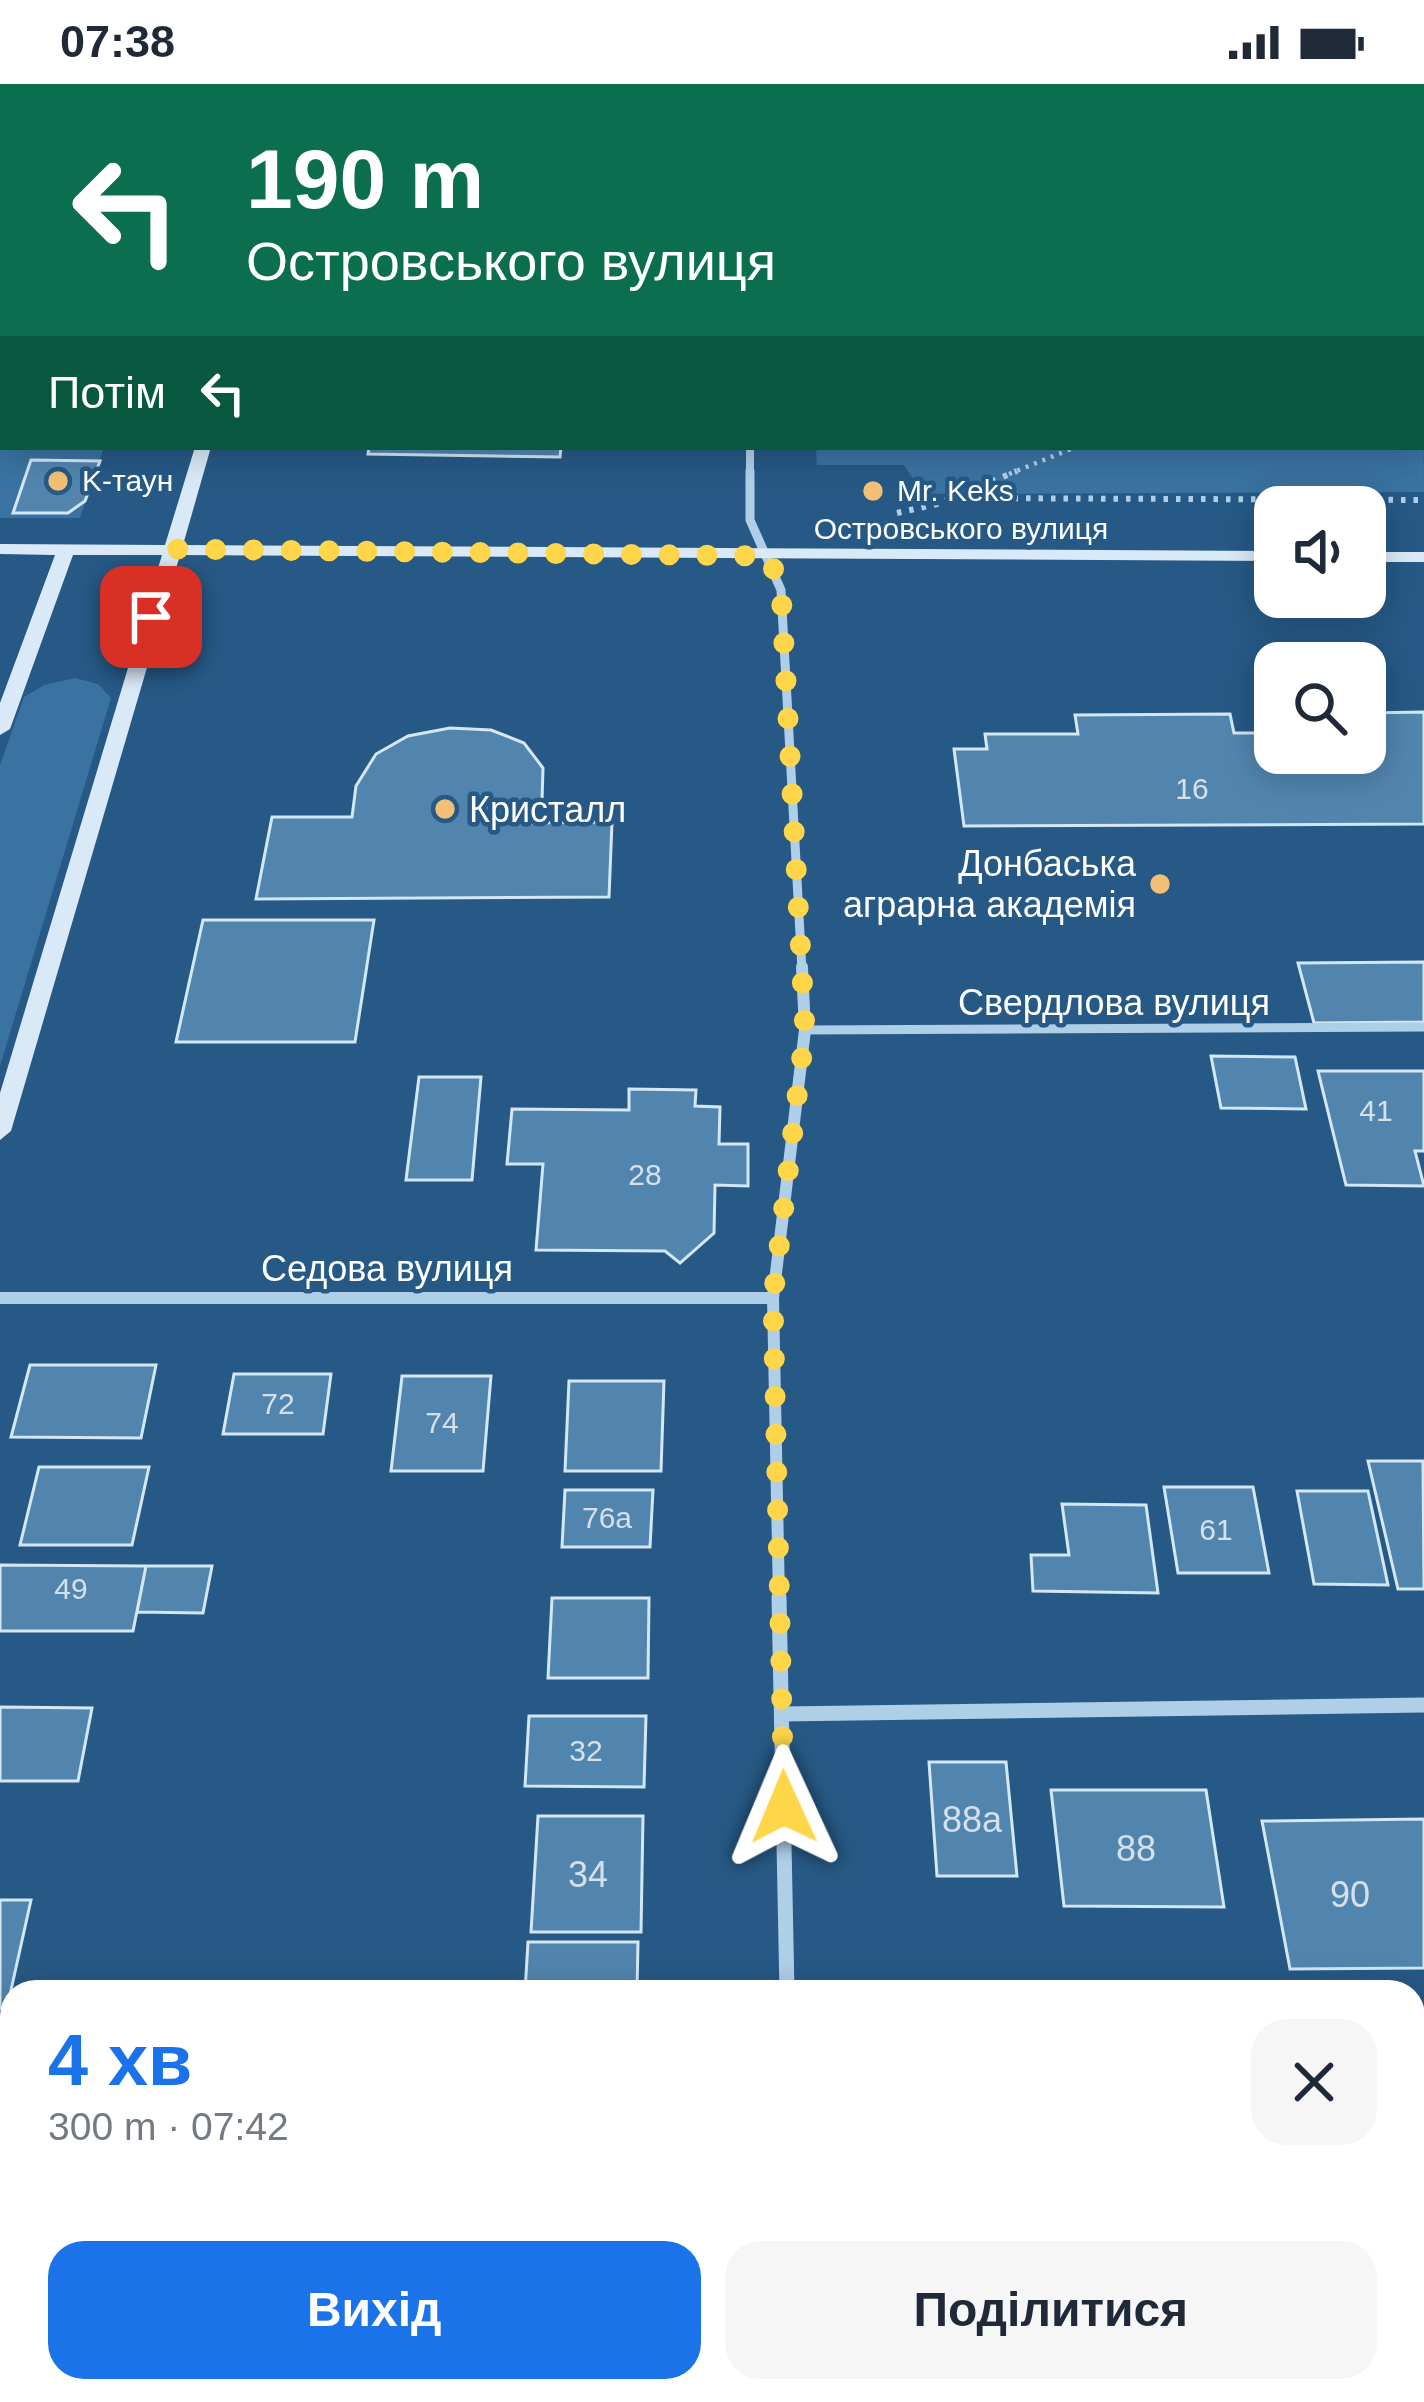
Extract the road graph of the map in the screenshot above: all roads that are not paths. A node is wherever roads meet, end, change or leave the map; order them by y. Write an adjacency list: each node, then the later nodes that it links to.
1 (201, 450): 5 (street)
2 (750, 450): 6 (street)
3 (0, 549): 4 (street, Островського вулиця)
4 (66, 549): 5 (street, Островського вулиця); 10 (street)
5 (174, 549): 6 (street, Островського вулиця); 13 (street)
6 (769, 556): 7 (street, Островського вулиця); 12 (street)
7 (1254, 556)
8 (1386, 557): 9 (street)
9 (1424, 557)
10 (0, 729)
11 (1424, 1027): 12 (lane, Свердлова вулиця)
12 (805, 1030): 15 (street)
13 (0, 1131)
14 (0, 1298): 15 (street, Седова вулиця)
15 (773, 1298): 17 (street)
16 (1424, 1705): 17 (street)
17 (782, 1714): 18 (street)
18 (787, 1980)

